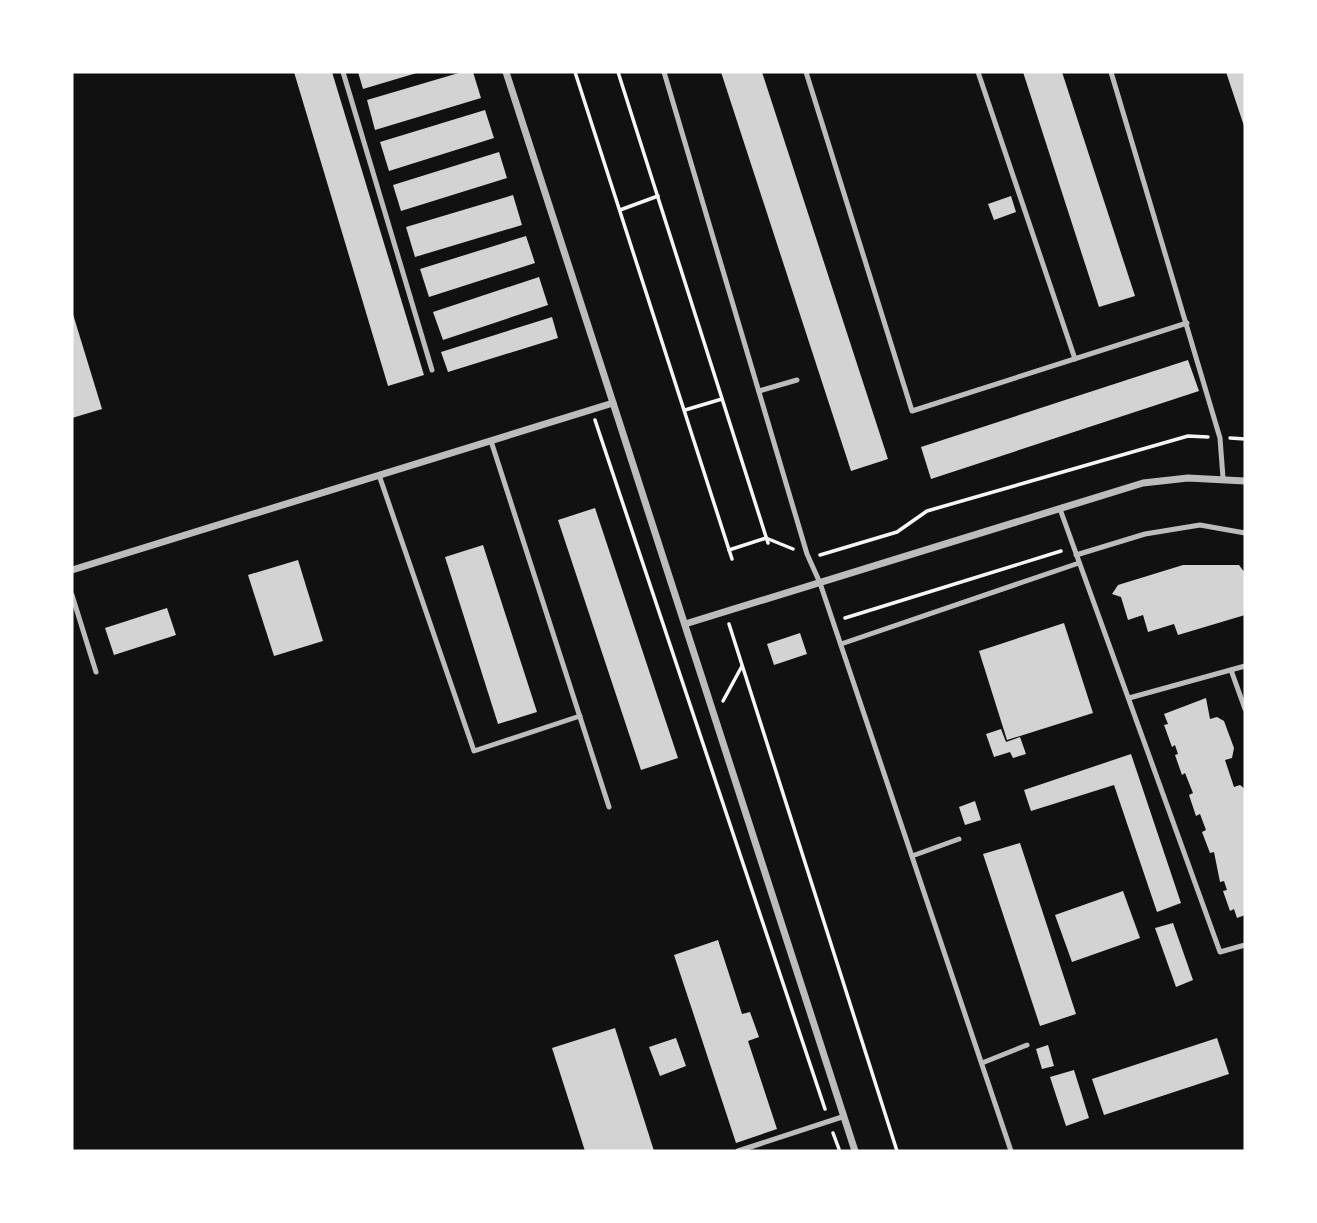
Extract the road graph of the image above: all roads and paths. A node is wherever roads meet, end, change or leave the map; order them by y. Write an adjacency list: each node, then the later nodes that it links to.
1 (343, 72): 13 (lane)
2 (506, 72): 17 (street)
3 (575, 72): 10 (path)
4 (618, 72): 9 (path)
5 (664, 72): 15 (lane)
6 (806, 72): 12 (lane)
7 (978, 72): 12 (lane)
8 (1111, 72): 11 (lane)
9 (658, 196): 10 (path); 16 (path)
10 (620, 209): 18 (path)
11 (1187, 323): 12 (lane); 20 (lane)
12 (1075, 359)
13 (432, 370)
14 (797, 380): 15 (lane)
15 (759, 391): 30 (lane)
16 (722, 399): 18 (path); 27 (path)
17 (613, 403): 19 (street); 39 (street)
18 (685, 410): 29 (path)
19 (592, 411): 21 (street); 54 (path)
20 (1220, 438): 23 (lane); 30 (path)
21 (491, 441): 22 (street); 46 (lane)
22 (379, 475): 34 (street); 46 (lane)
23 (1223, 478): 24 (street); 25 (street)
24 (1245, 481)
25 (1060, 509): 28 (lane); 35 (street)
26 (1245, 533): 31 (lane)
27 (767, 540): 29 (path); 30 (path)
28 (1073, 547): 31 (lane); 38 (path)
29 (729, 550): 32 (path)
30 (807, 554): 35 (lane)
31 (1076, 555): 33 (lane)
32 (732, 559)
33 (1079, 563): 40 (lane); 44 (lane)
34 (72, 570)
35 (820, 583): 37 (street); 38 (lane)
36 (72, 595): 43 (lane)
37 (725, 612): 39 (street); 58 (path)
38 (833, 622): 40 (lane)
39 (685, 624): 53 (street)
40 (841, 644): 49 (lane)
41 (1245, 666): 42 (lane)
42 (1231, 670): 44 (lane); 45 (lane)
43 (96, 672)
44 (1129, 698): 50 (lane)
45 (1245, 709)
46 (579, 716): 47 (lane)
47 (609, 807)
48 (959, 839): 49 (lane)
49 (912, 856): 52 (lane)
50 (1245, 945)
51 (1027, 1045): 52 (lane)
52 (982, 1063): 59 (lane)
53 (842, 1117): 54 (lane); 57 (street)
54 (829, 1122): 55 (lane); 56 (path)
55 (738, 1151)
56 (839, 1151)
57 (855, 1151)
58 (897, 1151)
59 (1012, 1151)

